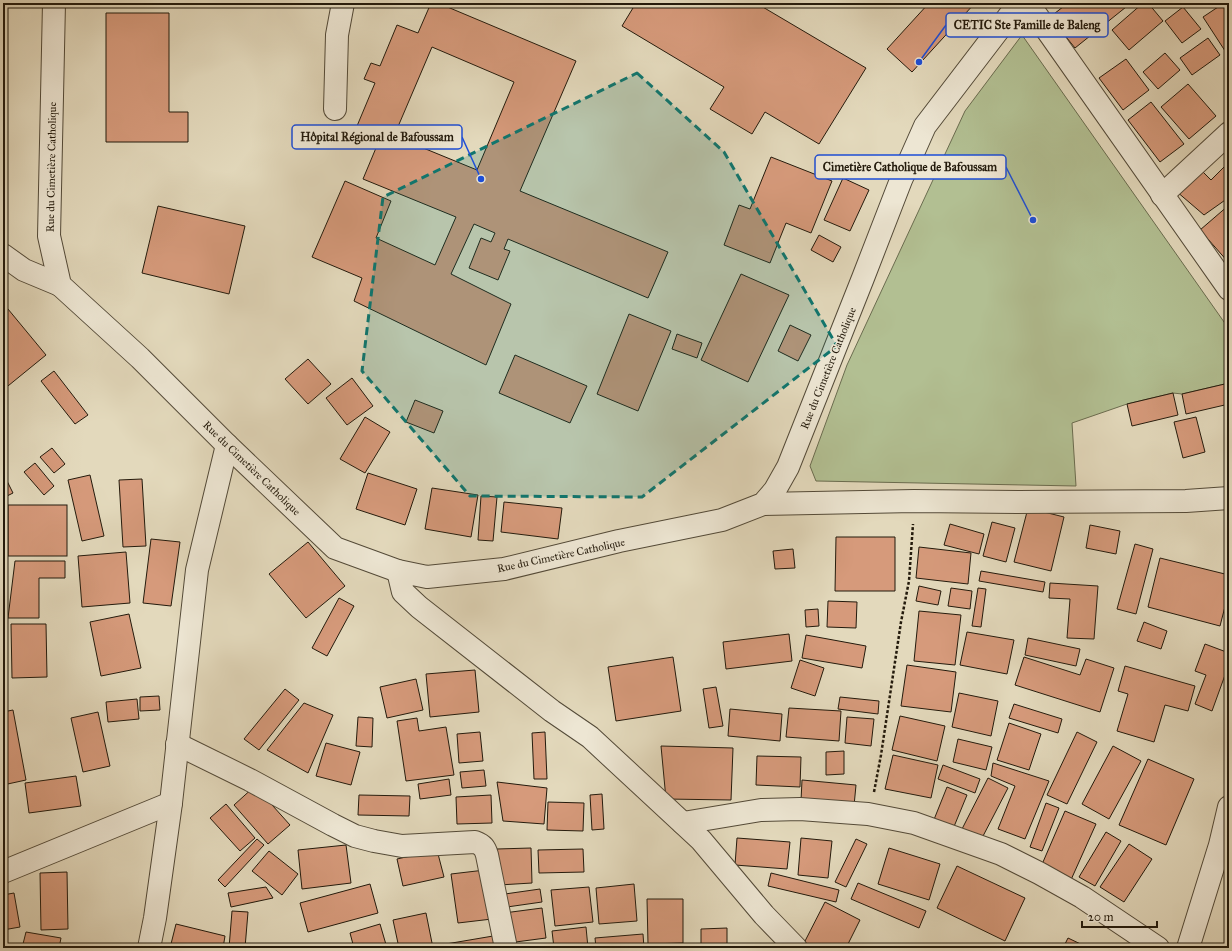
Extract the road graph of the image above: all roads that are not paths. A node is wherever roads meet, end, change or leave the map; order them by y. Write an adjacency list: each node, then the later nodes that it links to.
1 (54, 3): 9 (street, Rue du Cimetière Catholique)
2 (343, 3): 5 (street)
3 (1019, 3): 13 (street, Rue du Cimetière Catholique)
4 (1028, 3): 7 (street)
5 (335, 109)
6 (1229, 133): 7 (street)
7 (1162, 195): 10 (street)
8 (3, 255): 9 (street)
9 (60, 285): 11 (street, Rue du Cimetière Catholique)
10 (1229, 289)
11 (227, 445): 14 (street, Rue du Cimetière Catholique); 15 (street)
12 (1229, 498): 13 (street)
13 (762, 504): 14 (street, Rue du Cimetière Catholique)
14 (398, 571): 18 (street)
15 (177, 744): 16 (street); 21 (street)
16 (171, 803): 19 (street); 20 (street)
17 (1229, 807): 24 (street)
18 (683, 823): 22 (street); 23 (street)
19 (3, 872)
20 (149, 948)
21 (506, 948)
22 (796, 948)
23 (1158, 948)
24 (1188, 948)

